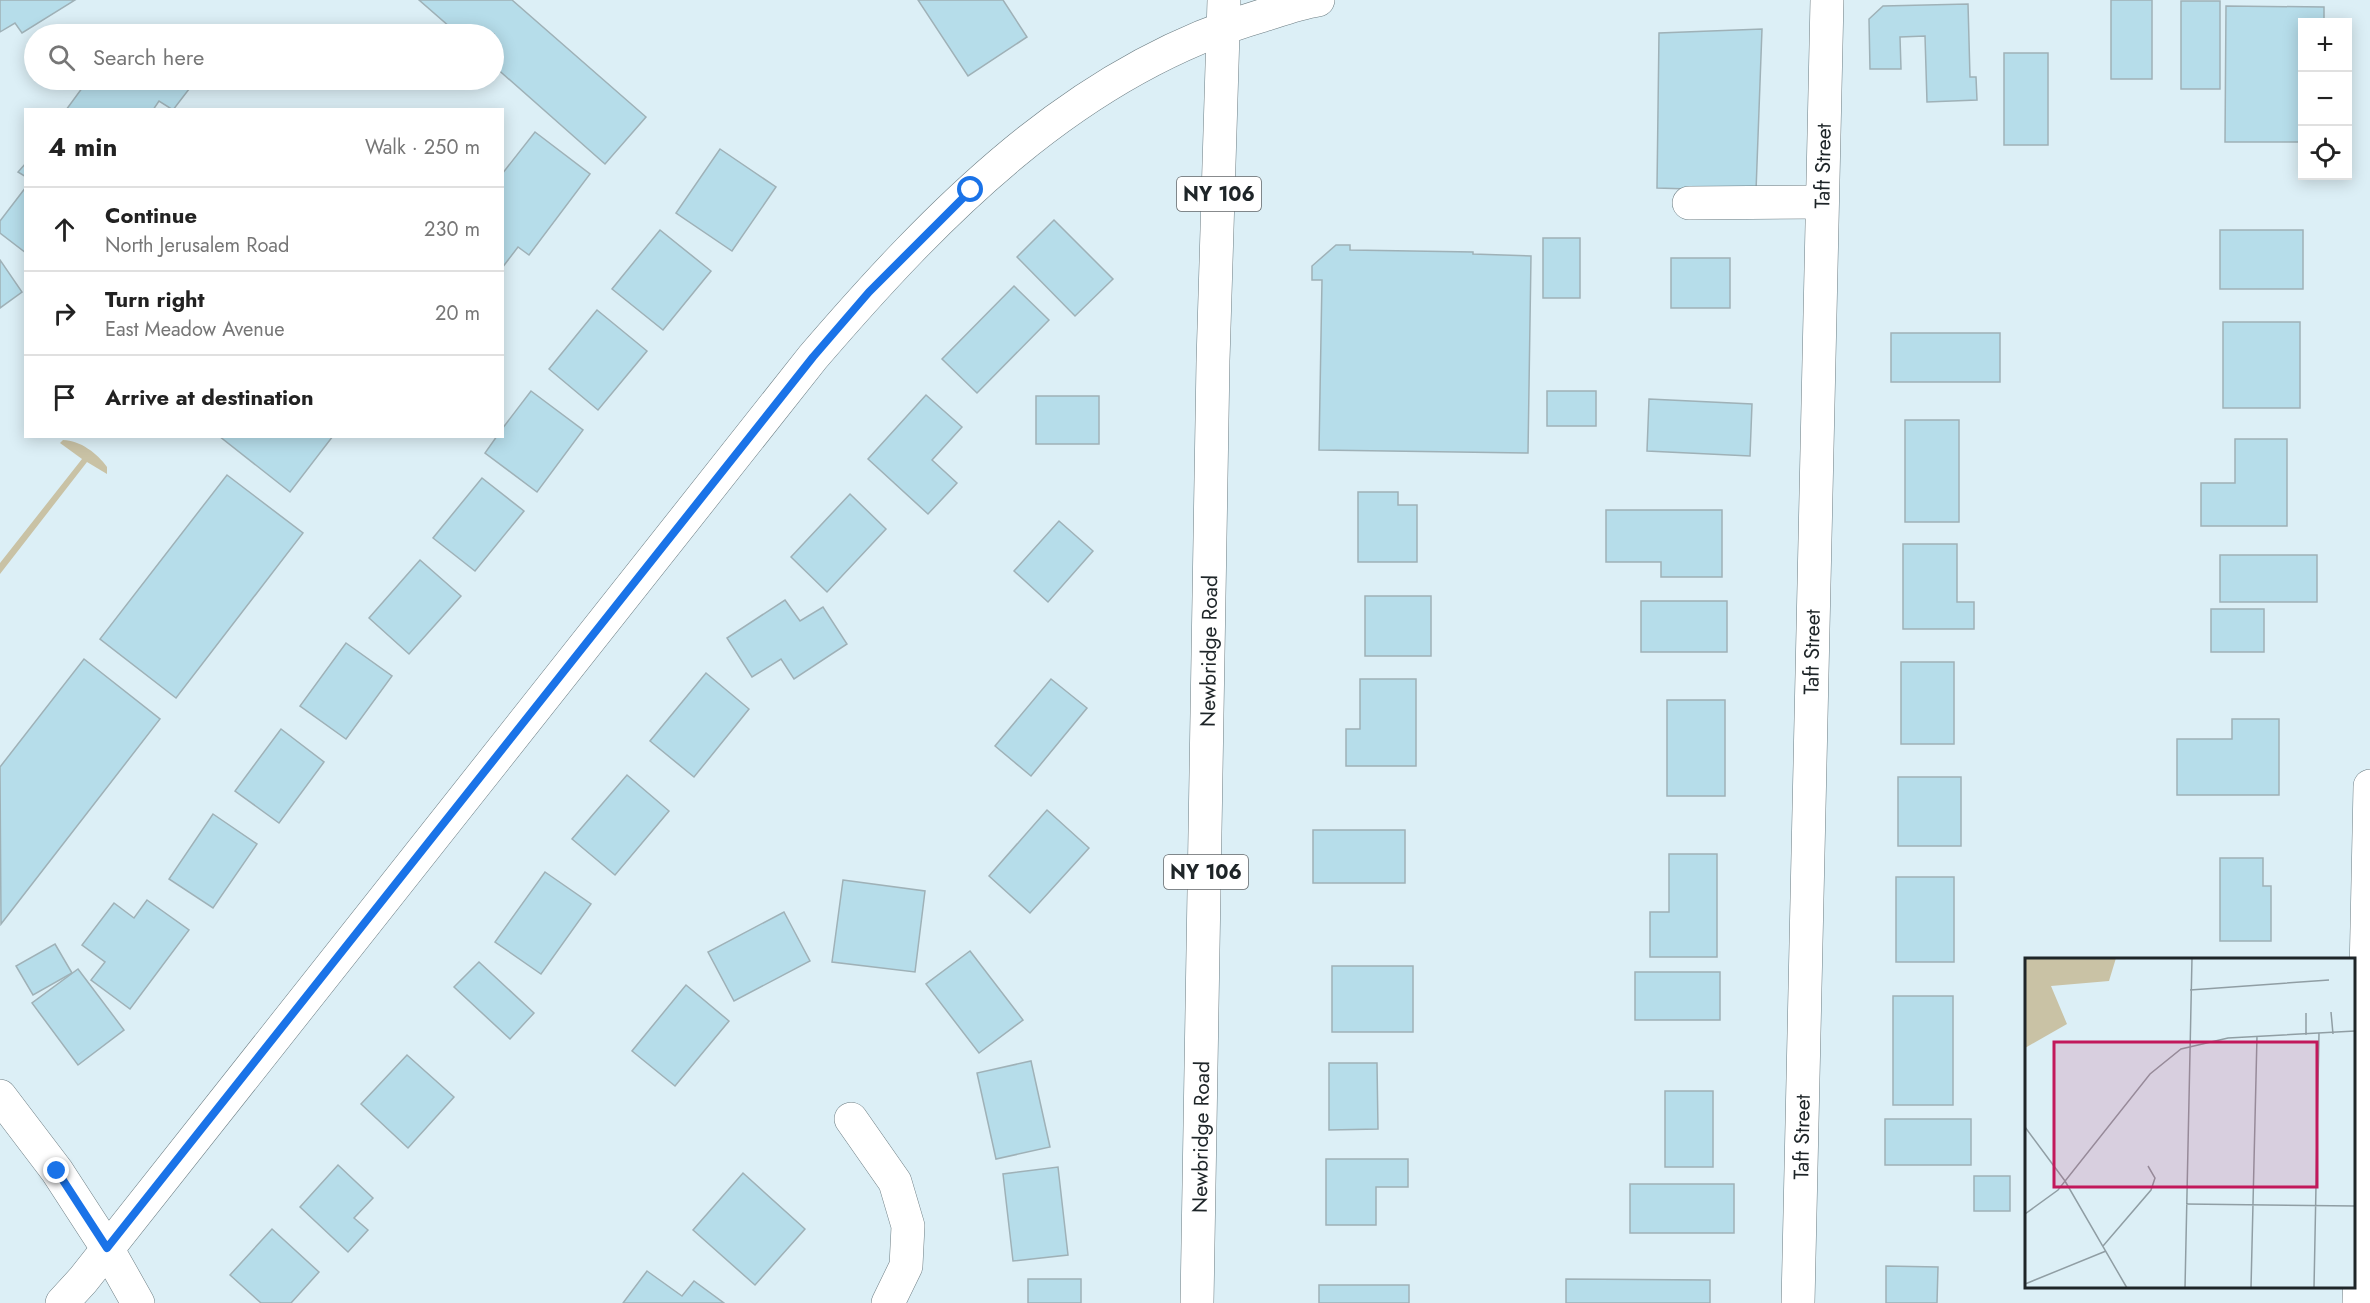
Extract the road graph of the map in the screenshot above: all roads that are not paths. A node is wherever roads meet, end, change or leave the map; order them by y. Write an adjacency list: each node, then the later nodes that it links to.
1 (1318, 0): 3 (main road)
2 (1827, 0): 4 (main road, Taft Street)
3 (1224, 13): 9 (main road); 13 (main road, Newbridge Road / NY 106)
4 (1822, 202): 5 (main road); 14 (main road, Taft Street)
5 (1689, 203)
6 (2370, 786): 15 (main road)
7 (0, 1096): 9 (main road)
8 (851, 1119): 12 (main road)
9 (107, 1248): 10 (main road); 11 (main road)
10 (62, 1303)
11 (138, 1303)
12 (888, 1303)
13 (1197, 1303)
14 (1798, 1303)
15 (2359, 1303)

